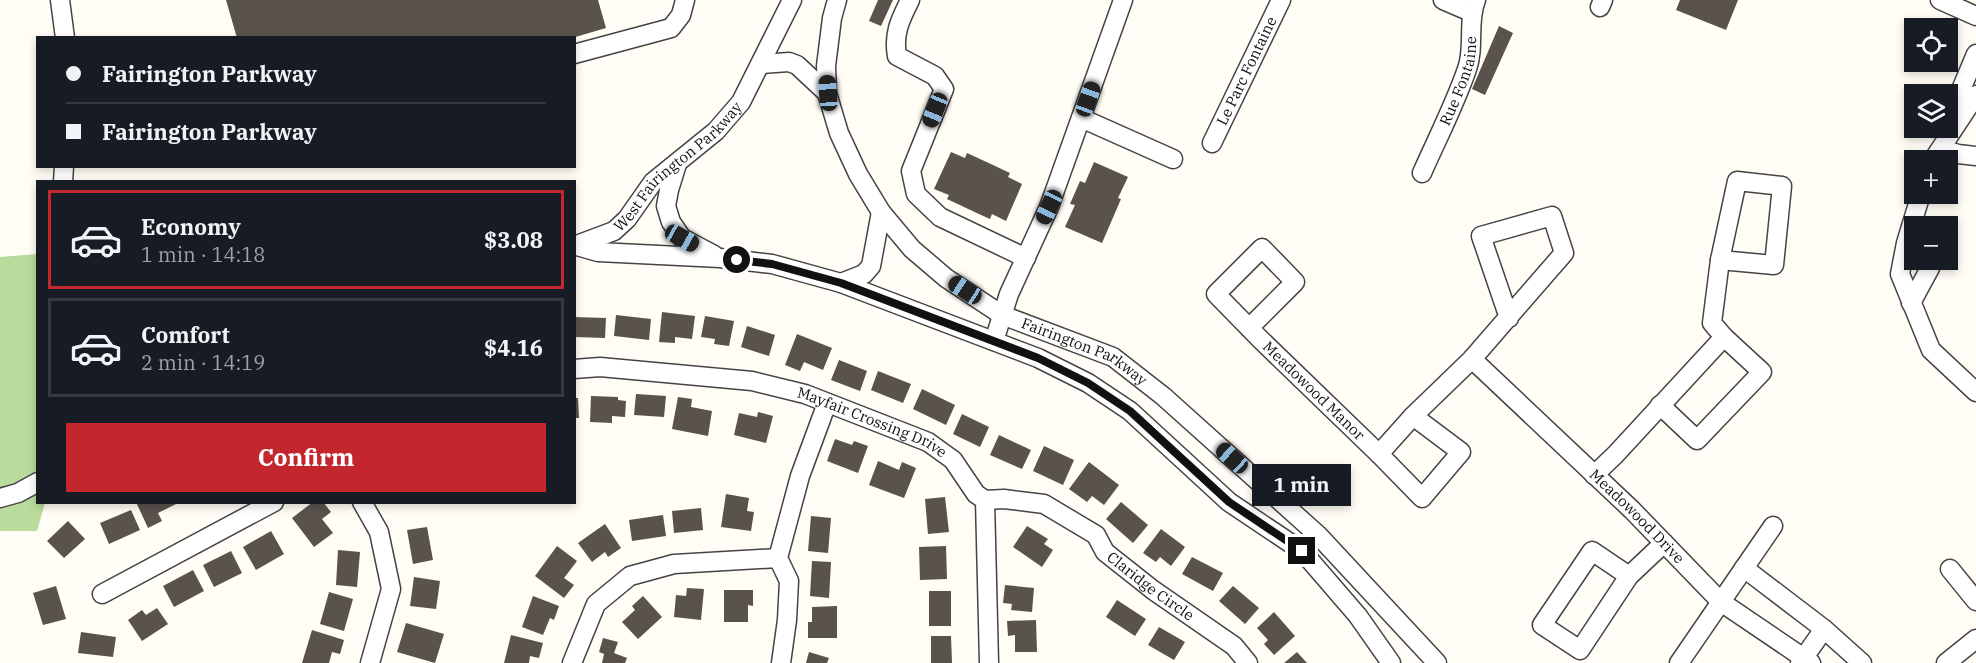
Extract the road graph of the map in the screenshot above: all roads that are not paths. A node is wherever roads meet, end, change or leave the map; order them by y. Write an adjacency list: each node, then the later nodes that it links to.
1 (60, 0): 12 (street)
2 (685, 0): 13 (street)
3 (792, 0): 15 (street)
4 (837, 0): 17 (street, Fairington Parkway)
5 (910, 0): 30 (street)
6 (1123, 0): 19 (street)
7 (1281, 0): 20 (street, Le Parc Fontaine)
8 (1443, 0): 10 (street, Rue Fontaine)
9 (1940, 0): 11 (street)
10 (1473, 6): 26 (street, Rue Fontaine)
11 (1976, 16)
12 (65, 36)
13 (576, 53)
14 (1976, 54): 16 (street)
15 (761, 64): 17 (street); 25 (street, West Fairington Parkway)
16 (1971, 91): 18 (street); 21 (street)
17 (828, 93): 27 (street, Fairington Parkway)
18 (1958, 108)
19 (1081, 118): 24 (street); 30 (street)
20 (1212, 143)
21 (1939, 150)
22 (1958, 154): 23 (street)
23 (1976, 156)
24 (1173, 159)
25 (677, 164): 28 (street, West Fairington Parkway); 29 (street)
26 (1422, 173)
27 (881, 212): 34 (street); 36 (street, Fairington Parkway)
28 (576, 246): 29 (street, Fairington Parkway)
29 (720, 258): 34 (street, Fairington Parkway)
30 (1026, 258): 36 (street)
31 (1720, 260): 31 (street); 39 (street)
32 (1904, 263): 35 (street)
33 (1929, 270): 35 (street)
34 (841, 283): 40 (street, Fairington Parkway)
35 (1911, 303): 43 (street)
36 (1002, 315): 40 (street); 72 (street, Fairington Parkway)
37 (1509, 318): 37 (street); 41 (street)
38 (1249, 328): 47 (street, Meadowood Manor)
39 (1724, 337): 45 (street); 45 (street)
40 (994, 341): 71 (street, Fairington Parkway)
41 (1472, 359): 46 (street); 48 (street, Meadowood Drive)
42 (576, 369): 44 (street, Mayfair Crossing Drive)
43 (1976, 392)
44 (827, 403): 51 (street, Mayfair Crossing Drive); 56 (street)
45 (1660, 405): 48 (street)
46 (1413, 416): 47 (street); 47 (street, Meadowood Manor)
47 (1379, 454)
48 (1594, 475): 55 (street, Meadowood Drive)
49 (36, 483): 50 (street)
50 (0, 498)
51 (985, 500): 69 (street); 70 (street, Claridge Circle)
52 (270, 504): 60 (street)
53 (363, 504): 66 (street)
54 (1773, 526): 57 (street)
55 (1664, 543): 59 (street); 62 (street, Meadowood Drive)
56 (778, 558): 67 (street); 68 (street)
57 (1744, 568): 62 (street); 63 (street)
58 (1950, 569): 61 (street)
59 (1629, 576): 59 (street)
60 (102, 594)
61 (1976, 601)
62 (1721, 602): 65 (street, Meadowood Drive); 73 (street)
63 (1824, 629): 65 (street); 74 (street)
64 (1976, 639): 75 (street)
65 (1805, 661)
66 (370, 663)
67 (572, 663)
68 (781, 663)
69 (989, 663)
70 (1248, 663)
71 (1391, 663)
72 (1437, 663)
73 (1679, 663)
74 (1862, 663)
75 (1947, 663)

